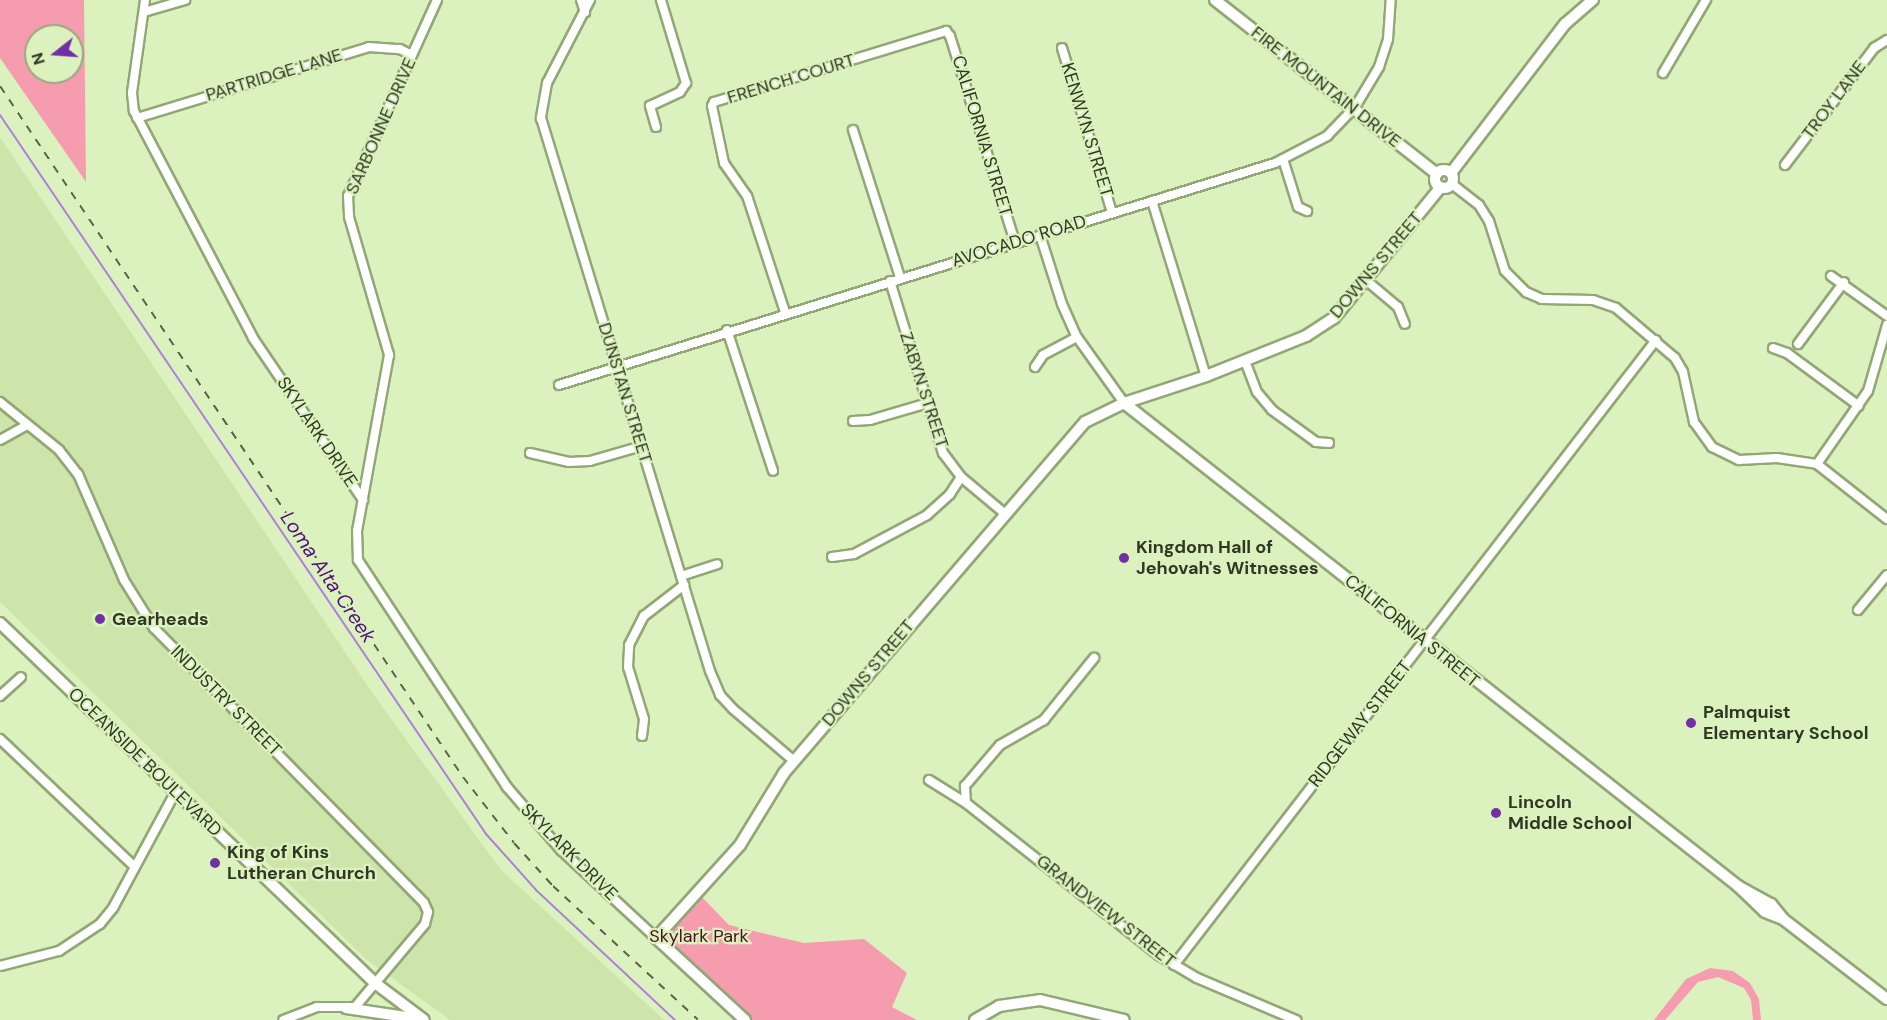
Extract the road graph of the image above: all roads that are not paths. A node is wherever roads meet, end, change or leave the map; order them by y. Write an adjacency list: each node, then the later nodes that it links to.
1 (145, 0): 11 (street, SKYLARK DRIVE)
2 (185, 0): 11 (street)
3 (437, 0): 16 (street, SARBONNE DRIVE)
4 (581, 0): 12 (street)
5 (590, 0): 12 (street, DUNSTAN STREET)
6 (660, 0): 20 (street)
7 (1215, 0): 18 (main road, FIRE MOUNTAIN DRIVE)
8 (1391, 0): 18 (street, AVOCADO ROAD)
9 (1593, 0): 24 (main road, DOWNS STREET)
10 (1706, 0): 17 (street)
11 (144, 12): 19 (street, SKYLARK DRIVE)
12 (585, 12): 46 (street, DUNSTAN STREET)
13 (946, 31): 29 (street, CALIFORNIA STREET); 35 (street, FRENCH COURT)
14 (1887, 40): 23 (street, TROY LANE)
15 (1062, 48): 27 (street, KENWYN STREET)
16 (412, 55): 19 (street, PARTRIDGE LANE); 63 (street, SARBONNE DRIVE)
17 (1663, 73)
18 (1355, 107): 22 (street, AVOCADO ROAD); 24 (main road, FIRE MOUNTAIN DRIVE)
19 (137, 117): 63 (street, SKYLARK DRIVE)
20 (656, 127)
21 (853, 130): 31 (street)
22 (1282, 159): 25 (street, AVOCADO ROAD); 26 (street)
23 (1785, 165)
24 (1448, 182): 33 (main road, DOWNS STREET); 42 (street)
25 (1152, 201): 27 (street, AVOCADO ROAD); 48 (street)
26 (1307, 211)
27 (1112, 213): 28 (street, AVOCADO ROAD)
28 (1040, 235): 29 (street, AVOCADO ROAD); 40 (street, CALIFORNIA STREET)
29 (1015, 242): 31 (street, AVOCADO ROAD)
30 (1831, 276): 34 (street)
31 (900, 278): 32 (street, AVOCADO ROAD)
32 (890, 281): 35 (street, AVOCADO ROAD); 51 (street, ZABYN STREET)
33 (1367, 281): 37 (street); 45 (main road, DOWNS STREET)
34 (1844, 282): 36 (street); 43 (street)
35 (785, 312): 39 (street, AVOCADO ROAD)
36 (1887, 316)
37 (1405, 324)
38 (1887, 325): 41 (street)
39 (728, 330): 46 (street, AVOCADO ROAD); 61 (street)
40 (1077, 337): 47 (street); 52 (street, CALIFORNIA STREET)
41 (1885, 339): 53 (street)
42 (1656, 340): 60 (street); 73 (street, RIDGEWAY STREET)
43 (1798, 344)
44 (1773, 348): 53 (street)
45 (1245, 361): 48 (main road, DOWNS STREET); 57 (street)
46 (616, 364): 49 (street, AVOCADO ROAD); 58 (street, DUNSTAN STREET)
47 (1035, 368)
48 (1206, 376): 52 (main road, DOWNS STREET)
49 (560, 385)
50 (0, 402): 55 (street, INDUSTRY STREET)
51 (928, 403): 54 (street); 62 (street, ZABYN STREET)
52 (1124, 403): 64 (main road, DOWNS STREET); 73 (main road, CALIFORNIA STREET)
53 (1859, 406): 60 (street)
54 (853, 421)
55 (27, 425): 56 (street); 87 (street, INDUSTRY STREET)
56 (0, 440)
57 (1329, 442)
58 (642, 446): 59 (street); 69 (street, DUNSTAN STREET)
59 (530, 453)
60 (1817, 464): 65 (street)
61 (773, 471)
62 (961, 477): 64 (street, ZABYN STREET); 66 (street)
63 (363, 500): 84 (street, SKYLARK DRIVE)
64 (1004, 513): 79 (main road, DOWNS STREET)
65 (1887, 519)
66 (832, 556)
67 (717, 564): 69 (street)
68 (1887, 575): 71 (street)
69 (681, 576): 70 (street, DUNSTAN STREET)
70 (684, 585): 77 (street); 79 (street, DUNSTAN STREET)
71 (1858, 610)
72 (0, 623): 81 (main road, OCEANSIDE BOULEVARD)
73 (1425, 642): 85 (street, RIDGEWAY STREET); 88 (main road, CALIFORNIA STREET)
74 (1094, 658): 82 (street)
75 (21, 677): 76 (street)
76 (0, 696)
77 (642, 736)
78 (0, 739): 83 (street)
79 (794, 762): 84 (main road, DOWNS STREET)
80 (929, 780): 82 (street, GRANDVIEW STREET)
81 (176, 790): 83 (street); 87 (main road, OCEANSIDE BOULEVARD)
82 (966, 803): 85 (street, GRANDVIEW STREET)
83 (134, 866): 86 (street)
84 (656, 938): 92 (main road)
85 (1174, 965): 95 (street, GRANDVIEW STREET)
86 (0, 966)
87 (375, 983): 89 (street, INDUSTRY STREET); 91 (main road, OCEANSIDE BOULEVARD)
88 (1887, 999)
89 (346, 1008): 90 (street); 91 (main road)
90 (283, 1020)
91 (423, 1020)
92 (746, 1020)
93 (975, 1020): 94 (main road)
94 (1124, 1020)
95 (1296, 1020)

